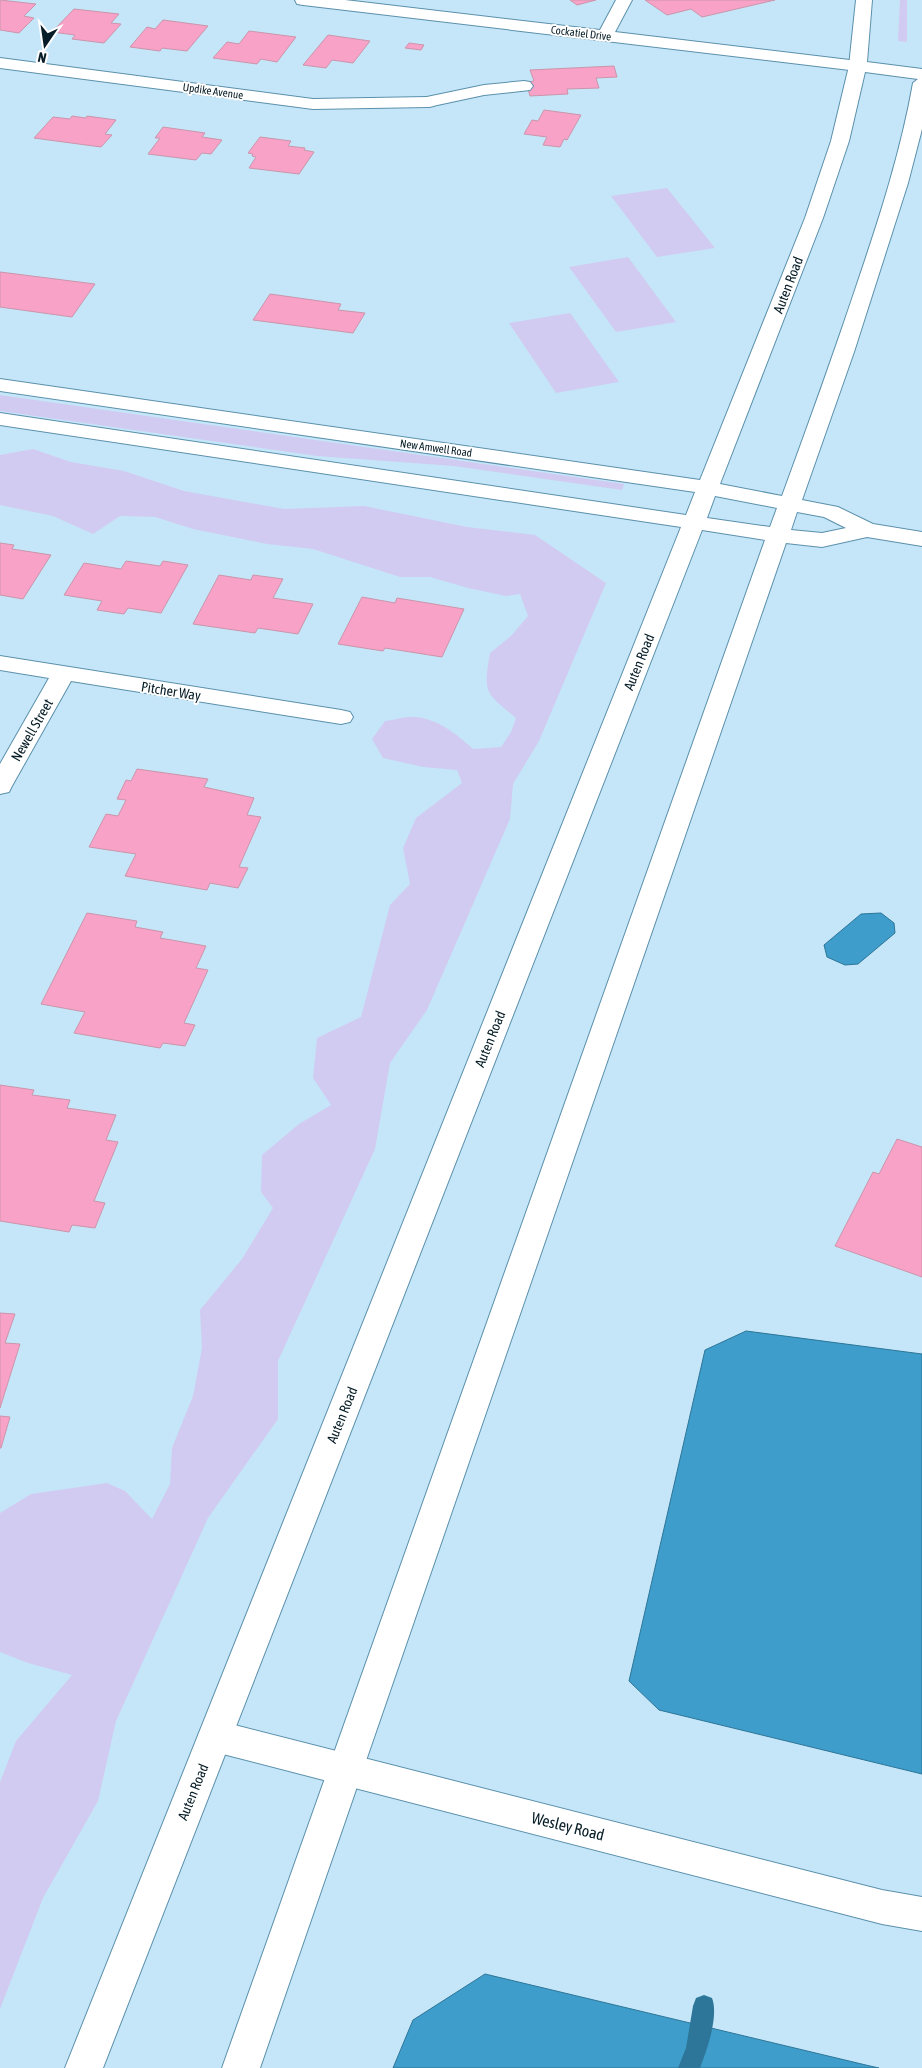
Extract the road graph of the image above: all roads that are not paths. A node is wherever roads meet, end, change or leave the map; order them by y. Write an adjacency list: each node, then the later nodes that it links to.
1 (303, 0): 4 (street, Cockatiel Drive)
2 (624, 0): 4 (street)
3 (864, 0): 6 (street, Auten Road)
4 (605, 36): 6 (street, Cockatiel Drive)
5 (0, 63): 9 (street, Updike Avenue)
6 (858, 66): 7 (street, Cockatiel Drive); 12 (street, Auten Road)
7 (922, 74)
8 (922, 84): 13 (street)
9 (524, 86)
10 (0, 385): 12 (street, New Amwell Road)
11 (0, 419): 14 (street, New Amwell Road)
12 (709, 487): 13 (street, New Amwell Road); 14 (street, Auten Road)
13 (789, 504): 15 (street, New Amwell Road); 16 (street)
14 (694, 523): 16 (street, New Amwell Road); 22 (street, Auten Road)
15 (867, 530): 16 (street, New Amwell Road); 17 (street, New Amwell Road)
16 (778, 535): 23 (street)
17 (922, 539)
18 (0, 663): 19 (street, Pitcher Way)
19 (64, 673): 20 (street, Pitcher Way); 21 (street, Newell Street)
20 (341, 717)
21 (0, 786)
22 (215, 1736): 23 (street, Wesley Road); 25 (street, Auten Road)
23 (346, 1770): 24 (street, Wesley Road); 26 (street)
24 (922, 1914)
25 (84, 2068)
26 (241, 2068)

